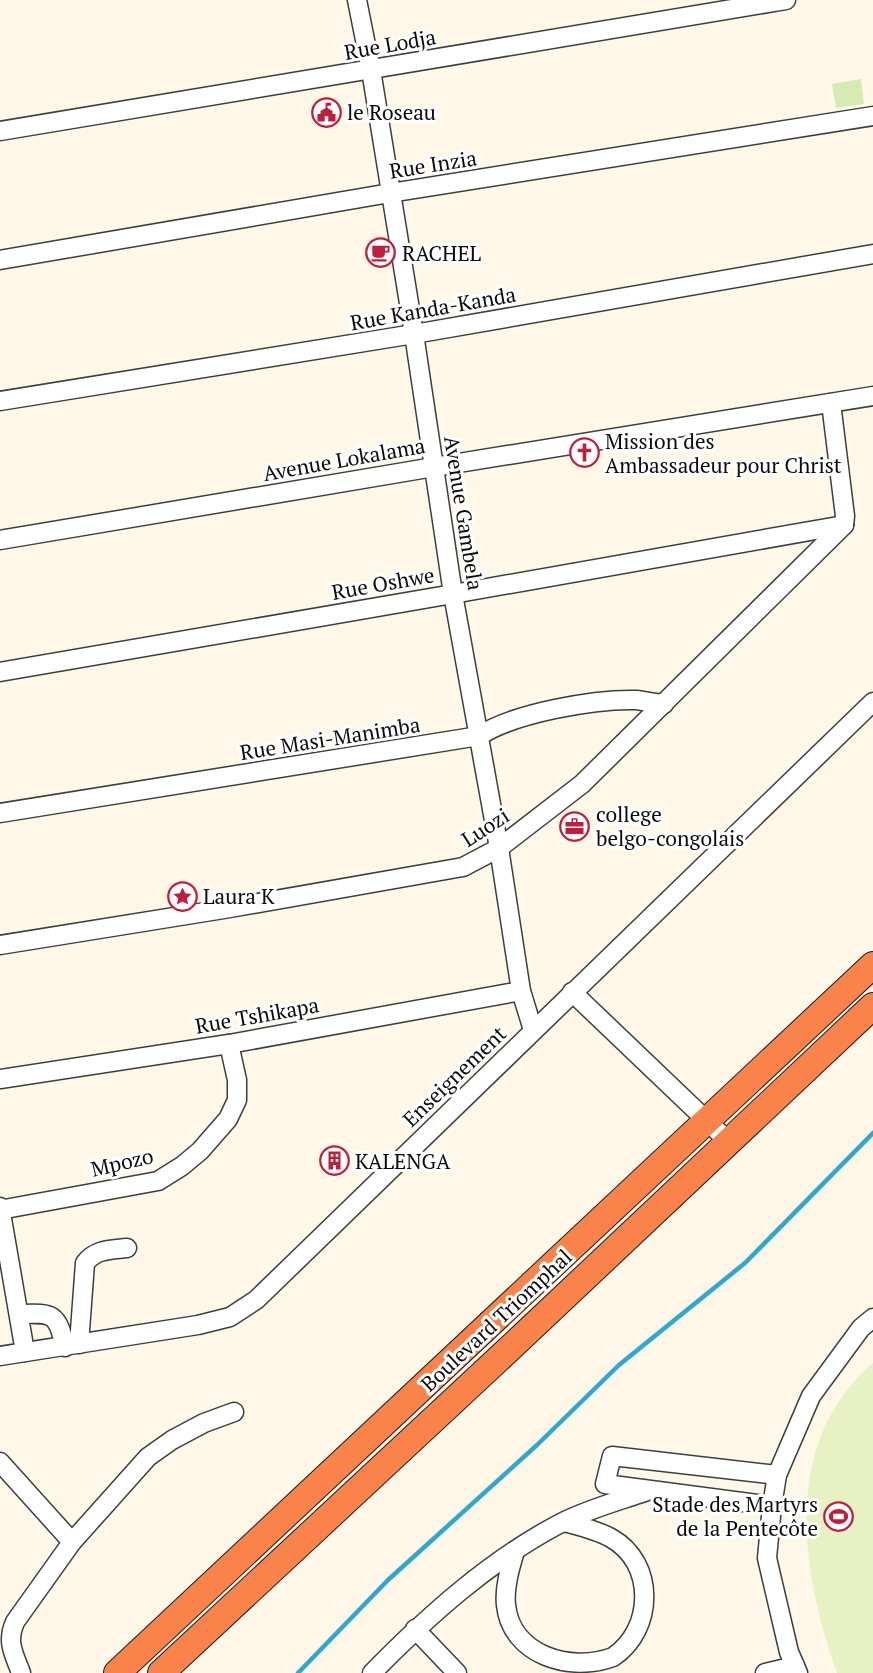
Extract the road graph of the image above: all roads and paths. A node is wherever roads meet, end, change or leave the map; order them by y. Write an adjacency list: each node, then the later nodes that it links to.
1 (357, 0): 3 (street, Avenue Gambela)
2 (786, 0): 3 (street, Rue Lodja)
3 (371, 70): 5 (street, Rue Lodja); 6 (street, Avenue Gambela)
4 (873, 116): 6 (street, Rue Inzia)
5 (0, 131)
6 (390, 193): 8 (street, Rue Inzia); 9 (street, Avenue Gambela)
7 (873, 254): 9 (street, Rue Kanda-Kanda)
8 (0, 260)
9 (414, 334): 11 (street, Rue Kanda-Kanda); 13 (street, Avenue Gambela)
10 (873, 396): 12 (street, Avenue Lokalama)
11 (0, 401)
12 (831, 403): 13 (street, Avenue Lokalama); 14 (street)
13 (434, 467): 15 (street, Avenue Lokalama); 16 (street, Avenue Gambela)
14 (844, 525): 16 (street, Rue Oshwe); 19 (street, Luozi)
15 (0, 540)
16 (453, 594): 17 (street, Rue Oshwe); 20 (street, Avenue Gambela)
17 (0, 672)
18 (873, 702): 26 (street, Enseignement)
19 (663, 704): 20 (street, Rue Masi-Manimba); 22 (street, Luozi)
20 (479, 736): 21 (street, Rue Masi-Manimba); 22 (street, Avenue Gambela)
21 (0, 813)
22 (499, 848): 23 (street, Luozi); 25 (street, Avenue Gambela)
23 (0, 945)
24 (873, 965): 31 (highway, Boulevard Triomphal)
25 (520, 991): 28 (street, Avenue Gambela); 29 (street, Rue Tshikapa)
26 (572, 992): 28 (street, Enseignement); 31 (street)
27 (873, 1006): 32 (highway, Boulevard Triomphal)
28 (533, 1030): 37 (street, Enseignement)
29 (229, 1044): 30 (street, Rue Tshikapa); 33 (street, Mpozo)
30 (0, 1079)
31 (707, 1121): 32 (street); 51 (highway, Boulevard Triomphal)
32 (729, 1142): 52 (highway, Boulevard Triomphal)
33 (0, 1209): 35 (street)
34 (127, 1248): 37 (street)
35 (19, 1314): 37 (street); 38 (street)
36 (873, 1318): 42 (street)
37 (72, 1345): 38 (street, Enseignement)
38 (25, 1352): 39 (street, Enseignement)
39 (0, 1356)
40 (234, 1412): 46 (street)
41 (0, 1462): 46 (street)
42 (777, 1475): 43 (street); 44 (street)
43 (650, 1490): 44 (street); 45 (street)
44 (772, 1506): 49 (street)
45 (564, 1522): 47 (street); 47 (street)
46 (72, 1542): 50 (street)
47 (514, 1551): 48 (street)
48 (415, 1629): 53 (street); 54 (street)
49 (797, 1670): 55 (street)
50 (21, 1673)
51 (117, 1673)
52 (161, 1673)
53 (372, 1673)
54 (457, 1673)
55 (765, 1673)

